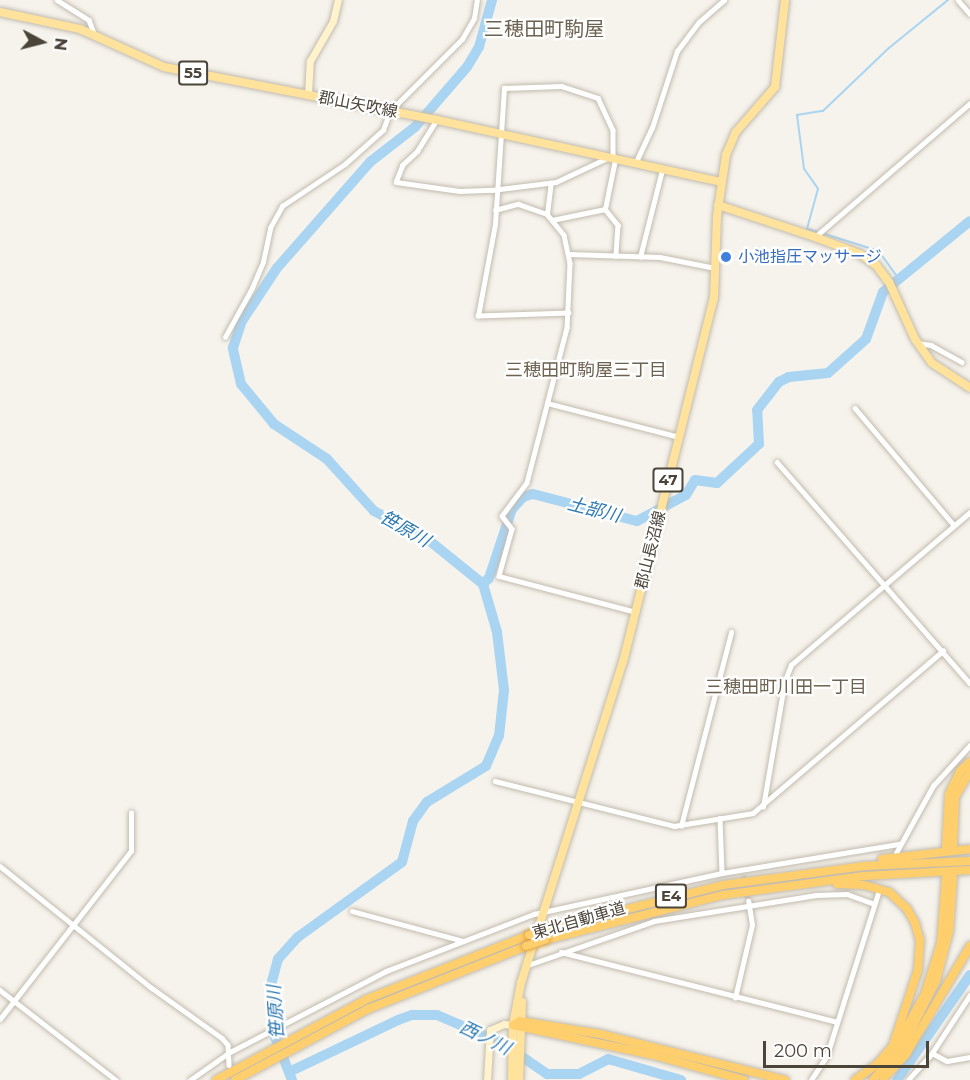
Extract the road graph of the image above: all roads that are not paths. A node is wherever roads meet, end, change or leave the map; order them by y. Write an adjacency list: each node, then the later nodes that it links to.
1 (57, 0): 9 (street)
2 (338, 0): 10 (street)
3 (477, 0): 12 (street)
4 (724, 0): 16 (street)
5 (785, 0): 18 (main road, 郡山長沼線 / 47)
6 (958, 0): 8 (street)
7 (0, 12): 9 (main road, 郡山矢吹線 / 55)
8 (970, 14)
9 (95, 36): 10 (main road, 郡山矢吹線 / 55)
10 (308, 95): 12 (main road, 郡山矢吹線 / 55)
11 (970, 103): 26 (street)
12 (391, 111): 13 (main road, 郡山矢吹線 / 55); 32 (street)
13 (436, 120): 14 (main road, 郡山矢吹線 / 55); 20 (street)
14 (499, 133): 15 (main road, 郡山矢吹線 / 55); 15 (street); 20 (street)
15 (612, 159): 16 (main road, 郡山矢吹線 / 55); 19 (street); 22 (street)
16 (635, 164): 17 (main road, 郡山矢吹線 / 55)
17 (662, 170): 18 (main road, 郡山矢吹線 / 55); 29 (street)
18 (721, 182): 21 (main road, 郡山長沼線 / 47)
19 (551, 183): 20 (street); 24 (street)
20 (495, 190): 23 (street)
21 (718, 205): 26 (main road); 30 (main road, 郡山長沼線 / 47)
22 (605, 209): 25 (street); 28 (street)
23 (495, 210): 24 (street); 31 (street)
24 (547, 214): 25 (street)
25 (552, 220): 27 (street)
26 (815, 237): 33 (main road)
27 (569, 254): 28 (street); 31 (street)
28 (616, 256): 29 (street)
29 (640, 257): 30 (street)
30 (716, 268): 38 (main road, 郡山長沼線 / 47)
31 (569, 313): 36 (street)
32 (225, 336)
33 (918, 342): 34 (street); 35 (main road)
34 (962, 362)
35 (970, 388)
36 (547, 403): 38 (street); 43 (street)
37 (855, 408): 41 (street)
38 (679, 437): 43 (main road, 郡山長沼線 / 47)
39 (777, 462): 42 (street)
40 (970, 512): 41 (street)
41 (954, 525): 42 (street)
42 (886, 585): 45 (street); 52 (street)
43 (636, 612): 51 (main road, 郡山長沼線 / 47)
44 (731, 633): 55 (street)
45 (943, 651): 46 (street); 52 (street)
46 (970, 683)
47 (970, 745): 56 (street)
48 (970, 762): 49 (highway)
49 (970, 771)
50 (495, 781): 51 (street)
51 (581, 802): 55 (street); 72 (main road, 郡山長沼線 / 47)
52 (763, 807): 54 (street)
53 (131, 813): 73 (street)
54 (720, 818): 55 (street); 63 (street)
55 (681, 826)
56 (900, 844): 58 (street); 61 (street)
57 (970, 849): 64 (highway)
58 (896, 853)
59 (970, 861): 64 (highway, 東北自動車道 / E4)
60 (0, 866): 73 (street)
61 (743, 869): 63 (street); 65 (street)
62 (970, 870): 67 (highway, 東北自動車道 / E4)
63 (722, 873): 72 (street)
64 (796, 874): 93 (highway, 東北自動車道 / E4, bridge)
65 (744, 876)
66 (878, 892): 69 (street)
67 (723, 895): 85 (highway); 94 (highway, 東北自動車道 / E4, bridge)
68 (748, 901): 70 (street)
69 (872, 903): 70 (street); 83 (street)
70 (749, 907): 76 (street); 80 (street)
71 (352, 911): 74 (street)
72 (546, 912): 74 (street); 77 (main road, 郡山長沼線 / 47)
73 (75, 923): 81 (street); 86 (street)
74 (463, 941): 86 (street)
75 (970, 946): 103 (highway)
76 (561, 952): 77 (street); 80 (street)
77 (528, 965): 84 (main road, 郡山長沼線 / 47)
78 (0, 990): 81 (street)
79 (970, 995): 87 (street)
80 (735, 998): 83 (street)
81 (14, 1001): 82 (street); 91 (street)
82 (0, 1019)
83 (837, 1023): 100 (street)
84 (517, 1025): 89 (main road, 郡山長沼線 / 47); 95 (street); 98 (highway); 99 (highway)
85 (893, 1045): 101 (highway); 102 (highway)
86 (230, 1052): 90 (street); 92 (street)
87 (932, 1053): 88 (street); 104 (street)
88 (970, 1057)
89 (514, 1059): 96 (main road, 郡山長沼線 / 47); 97 (main road, 郡山長沼線 / 47)
90 (230, 1065)
91 (116, 1080)
92 (190, 1080)
93 (216, 1080)
94 (235, 1080)
95 (487, 1080)
96 (512, 1080)
97 (519, 1080)
98 (744, 1080)
99 (785, 1080)
100 (811, 1080)
101 (855, 1080)
102 (873, 1080)
103 (881, 1080)
104 (908, 1080)

